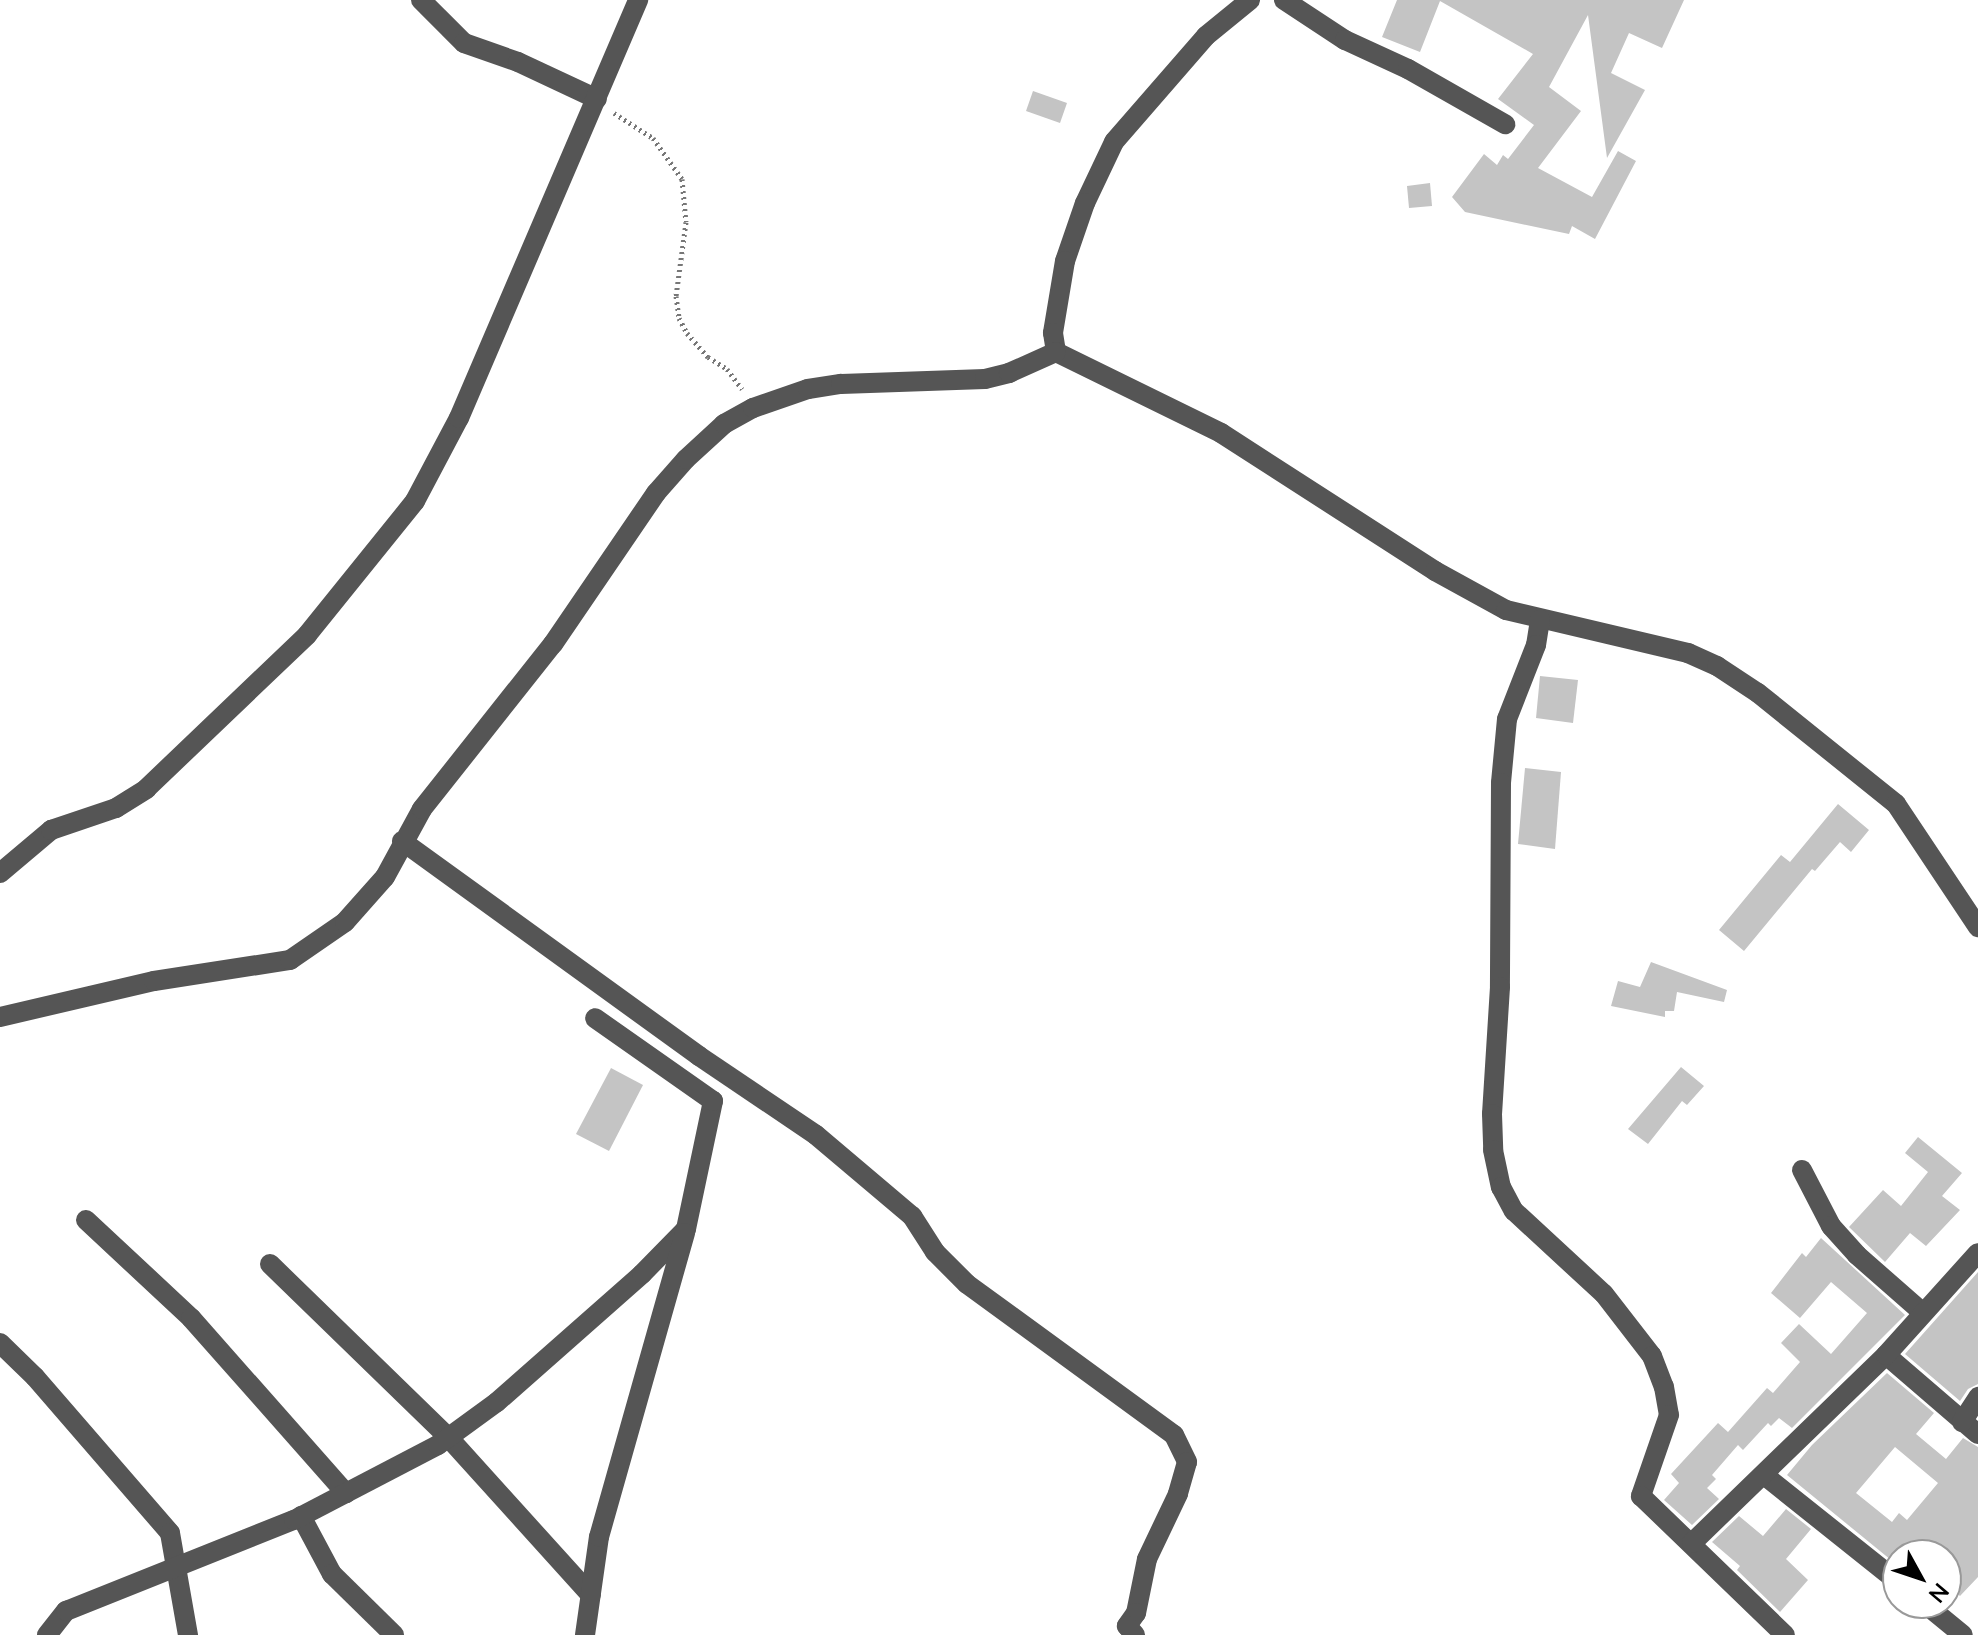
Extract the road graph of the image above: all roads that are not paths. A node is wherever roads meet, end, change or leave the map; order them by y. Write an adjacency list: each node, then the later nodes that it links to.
1 (421, 0): 5 (street)
2 (638, 0): 5 (street)
3 (1250, 0): 7 (street)
4 (1284, 0): 6 (street)
5 (596, 102): 10 (street)
6 (1505, 124)
7 (1056, 352): 8 (street); 9 (street)
8 (1540, 620): 11 (street); 28 (street)
9 (402, 841): 12 (street); 37 (street)
10 (0, 873)
11 (1978, 927)
12 (0, 1017)
13 (595, 1018): 16 (street)
14 (1802, 1170): 19 (street)
15 (86, 1220): 26 (street)
16 (686, 1229): 24 (street); 31 (street)
17 (1978, 1253): 19 (street)
18 (270, 1264): 24 (street)
19 (1923, 1313): 21 (street)
20 (0, 1343): 29 (street)
21 (1886, 1355): 23 (street); 25 (street)
22 (1978, 1397): 23 (street)
23 (1970, 1428)
24 (448, 1437): 26 (street); 31 (street)
25 (1764, 1475): 28 (street); 30 (street)
26 (346, 1493): 27 (street)
27 (301, 1516): 29 (street); 35 (street)
28 (1692, 1543): 38 (street)
29 (177, 1566): 33 (street); 34 (street)
30 (1882, 1569)
31 (591, 1595): 36 (street)
32 (1944, 1619): 39 (street)
33 (47, 1635)
34 (188, 1635)
35 (394, 1635)
36 (585, 1635)
37 (1135, 1635)
38 (1785, 1635)
39 (1963, 1635)

